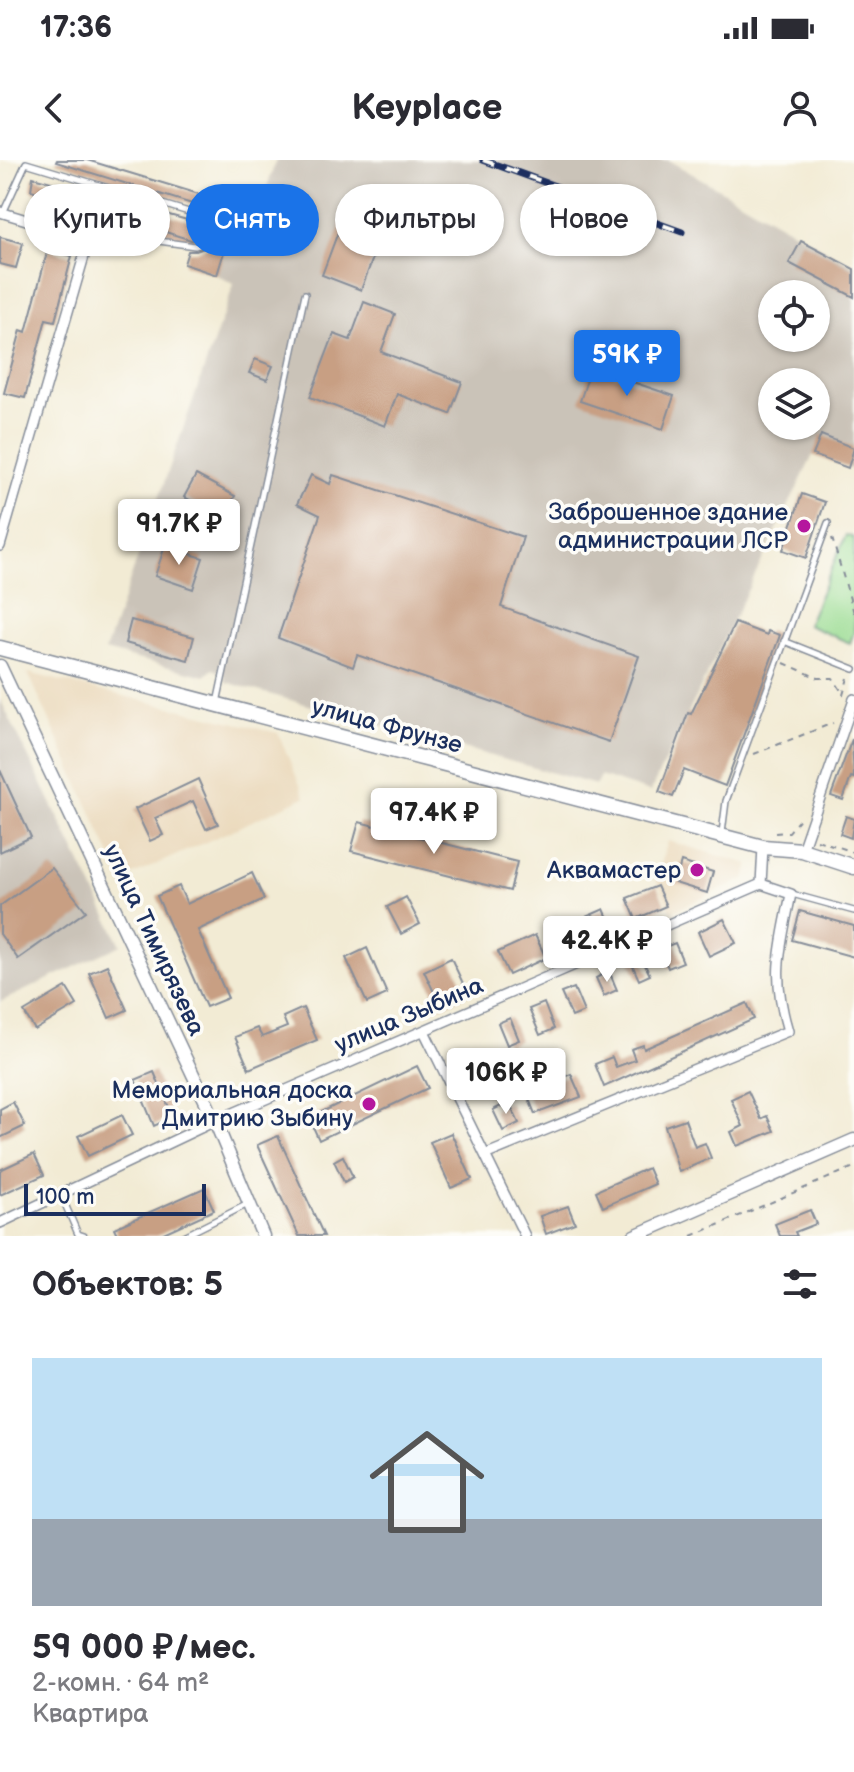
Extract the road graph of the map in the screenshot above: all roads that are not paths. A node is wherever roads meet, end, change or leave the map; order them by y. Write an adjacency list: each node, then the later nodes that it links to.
1 (96, 184): 3 (lane)
2 (170, 206): 5 (lane)
3 (1, 213): 4 (street)
4 (24, 220)
5 (170, 243)
6 (84, 256): 9 (street)
7 (305, 294): 15 (lane)
8 (828, 523): 10 (lane)
9 (0, 546)
10 (784, 641): 13 (lane); 16 (lane)
11 (0, 648): 15 (main road, улица Фрунзе)
12 (0, 666): 24 (street, улица Тимирязева)
13 (853, 668)
14 (849, 700): 18 (street)
15 (216, 704): 16 (main road, улица Фрунзе)
16 (722, 834): 17 (main road, улица Фрунзе)
17 (763, 847): 18 (main road, улица Фрунзе); 20 (street)
18 (802, 850): 19 (main road, улица Фрунзе)
19 (854, 867)
20 (761, 884): 21 (street); 23 (street, улица Зыбина)
21 (791, 894): 22 (lane); 26 (street)
22 (854, 911)
23 (424, 1031): 24 (street, улица Зыбина); 26 (street)
24 (215, 1121): 27 (street, улица Зыбина); 28 (street, улица Тимирязева)
25 (854, 1140): 34 (street)
26 (487, 1154): 33 (street)
27 (61, 1194): 29 (street, улица Зыбина); 30 (lane)
28 (249, 1203): 31 (lane); 32 (street, улица Тимирязева)
29 (0, 1223)
30 (84, 1236)
31 (184, 1236)
32 (263, 1236)
33 (525, 1236)
34 (634, 1236)

